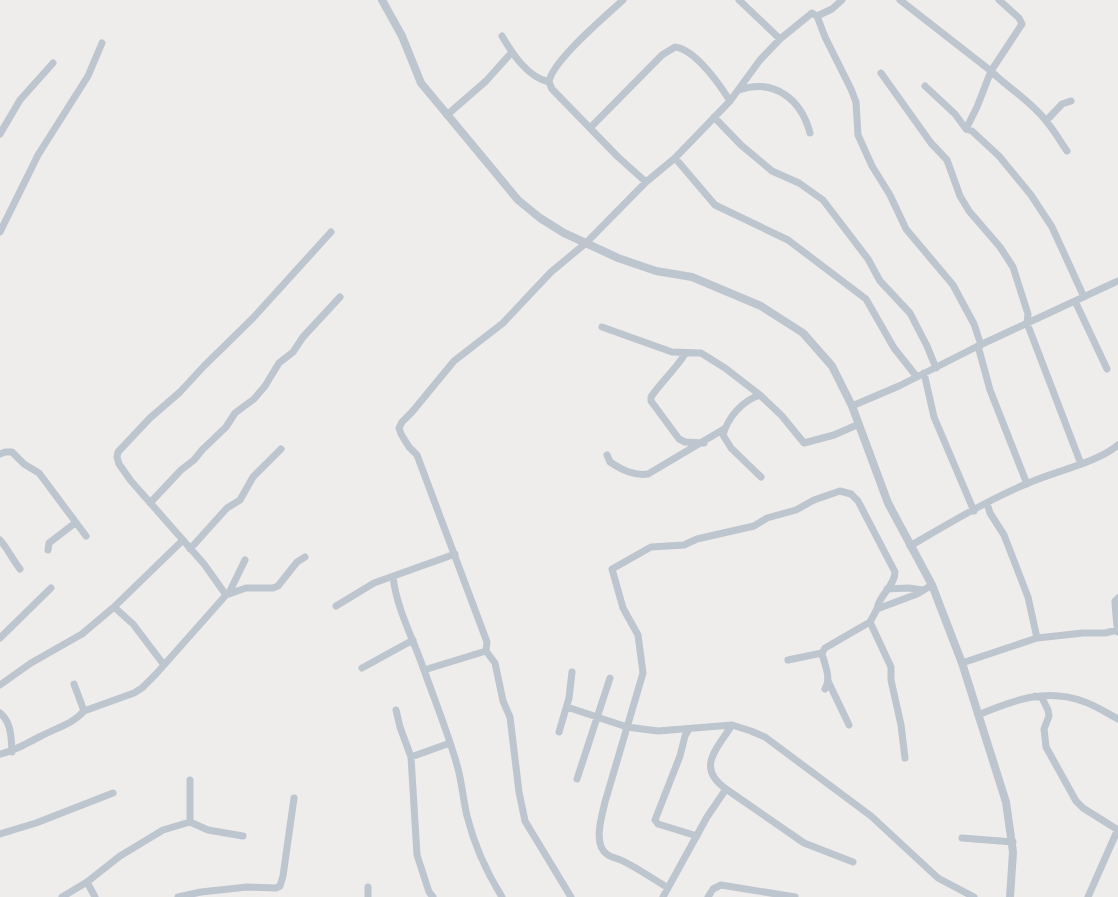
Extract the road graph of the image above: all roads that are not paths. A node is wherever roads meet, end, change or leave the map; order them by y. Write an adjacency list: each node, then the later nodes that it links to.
1 (382, 0): 20 (street)
2 (623, 0): 15 (street)
3 (739, 0): 9 (street)
4 (842, 0): 7 (street)
5 (900, 0): 13 (street)
6 (999, 0): 13 (street)
7 (817, 16): 9 (street); 39 (street)
8 (502, 36): 11 (street)
9 (780, 39): 17 (street)
10 (102, 43): 30 (street)
11 (512, 52): 15 (street); 20 (street)
12 (53, 63): 26 (street)
13 (991, 71): 22 (street); 24 (street)
14 (881, 73): 37 (street)
15 (549, 82): 23 (street)
16 (925, 86): 24 (street)
17 (739, 90): 18 (street); 25 (street)
18 (730, 101): 21 (street); 23 (street)
19 (1071, 101): 22 (street)
20 (447, 115): 32 (street)
21 (714, 117): 28 (street); 41 (street)
22 (1046, 121): 27 (street)
23 (591, 127): 29 (street)
24 (966, 129): 35 (street)
25 (810, 133)
26 (0, 134)
27 (1067, 151)
28 (675, 158): 29 (street); 44 (street)
29 (646, 182): 32 (street)
30 (0, 232)
31 (331, 232): 57 (street)
32 (586, 243): 46 (street); 67 (street)
33 (1118, 281): 35 (street)
34 (340, 297): 57 (street)
35 (1084, 297): 36 (street)
36 (1075, 301): 37 (street); 42 (street)
37 (1027, 323): 39 (street); 54 (street)
38 (602, 327): 40 (street)
39 (980, 346): 41 (street); 56 (street)
40 (685, 354): 45 (street); 49 (street)
41 (936, 368): 43 (street)
42 (1107, 369)
43 (924, 373): 44 (street); 59 (street)
44 (917, 377): 46 (street)
45 (760, 395): 47 (street); 48 (street)
46 (852, 406): 47 (street)
47 (858, 424): 64 (street)
48 (724, 429): 49 (street); 55 (street)
49 (704, 443): 53 (street)
50 (1118, 445): 54 (street)
51 (281, 449): 65 (street)
52 (0, 454): 60 (street)
53 (608, 455)
54 (1081, 464): 56 (street)
55 (761, 477)
56 (1026, 484): 58 (street)
57 (150, 503): 63 (street)
58 (988, 503): 59 (street); 84 (street)
59 (974, 511): 64 (street)
60 (75, 523): 61 (street); 66 (street)
61 (86, 536)
62 (0, 540): 70 (street)
63 (183, 540): 65 (street); 79 (street)
64 (910, 546): 72 (street)
65 (190, 549): 76 (street)
66 (48, 550)
67 (455, 554): 71 (street); 86 (street)
68 (305, 557): 76 (street)
69 (245, 560): 76 (street)
70 (20, 569)
71 (392, 576): 78 (street); 85 (street)
72 (932, 585): 75 (street); 89 (street)
73 (51, 588): 83 (street)
74 (887, 589): 75 (street); 80 (street); 109 (street)
75 (922, 590): 80 (street)
76 (228, 594): 90 (street)
77 (1118, 598): 82 (street)
78 (336, 606)
79 (114, 607): 90 (street); 97 (street)
80 (877, 609): 81 (street)
81 (870, 622): 87 (street); 116 (street)
82 (1117, 631): 84 (street)
83 (0, 638)
84 (1037, 638): 89 (street)
85 (413, 640): 91 (street); 92 (street)
86 (486, 651): 92 (street); 140 (street)
87 (822, 653): 88 (street); 95 (street)
88 (788, 660)
89 (962, 663): 104 (street)
90 (164, 665): 102 (street)
91 (362, 668)
92 (424, 670): 112 (street)
93 (572, 672): 100 (street)
94 (610, 678): 105 (street)
95 (828, 680): 98 (street); 108 (street)
96 (74, 684): 102 (street)
97 (0, 685)
98 (825, 689)
99 (1034, 696): 104 (street); 106 (street); 123 (street)
100 (567, 707): 105 (street); 111 (street)
101 (396, 710): 115 (street)
102 (84, 711): 113 (street)
103 (0, 713): 113 (street)
104 (978, 715): 128 (street)
105 (598, 716): 109 (street); 117 (street)
106 (1118, 719)
107 (732, 725): 110 (street); 119 (street); 144 (street)
108 (849, 725)
109 (627, 726): 110 (street); 132 (street)
110 (689, 729): 126 (street)
111 (559, 732)
112 (450, 743): 115 (street); 139 (street)
113 (12, 752): 114 (street)
114 (0, 754)
115 (411, 757): 138 (street)
116 (904, 758)
117 (577, 778)
118 (190, 780): 122 (street)
119 (726, 789): 126 (street); 129 (street)
120 (113, 793): 124 (street)
121 (294, 798): 133 (street)
122 (190, 822): 125 (street); 130 (street)
123 (1118, 829): 146 (street)
124 (0, 834)
125 (243, 836)
126 (697, 836): 132 (street)
127 (962, 838): 128 (street)
128 (1013, 842): 145 (street)
129 (853, 862)
130 (87, 882): 134 (street); 135 (street)
131 (368, 886): 137 (street)
132 (668, 888): 141 (street)
133 (201, 894): 136 (street)
134 (62, 897)
135 (94, 897)
136 (178, 897)
137 (368, 897)
138 (433, 897)
139 (502, 897)
140 (570, 897)
141 (662, 897)
142 (708, 897): 143 (street)
143 (795, 897)
144 (974, 897)
145 (1010, 897)
146 (1088, 897)

